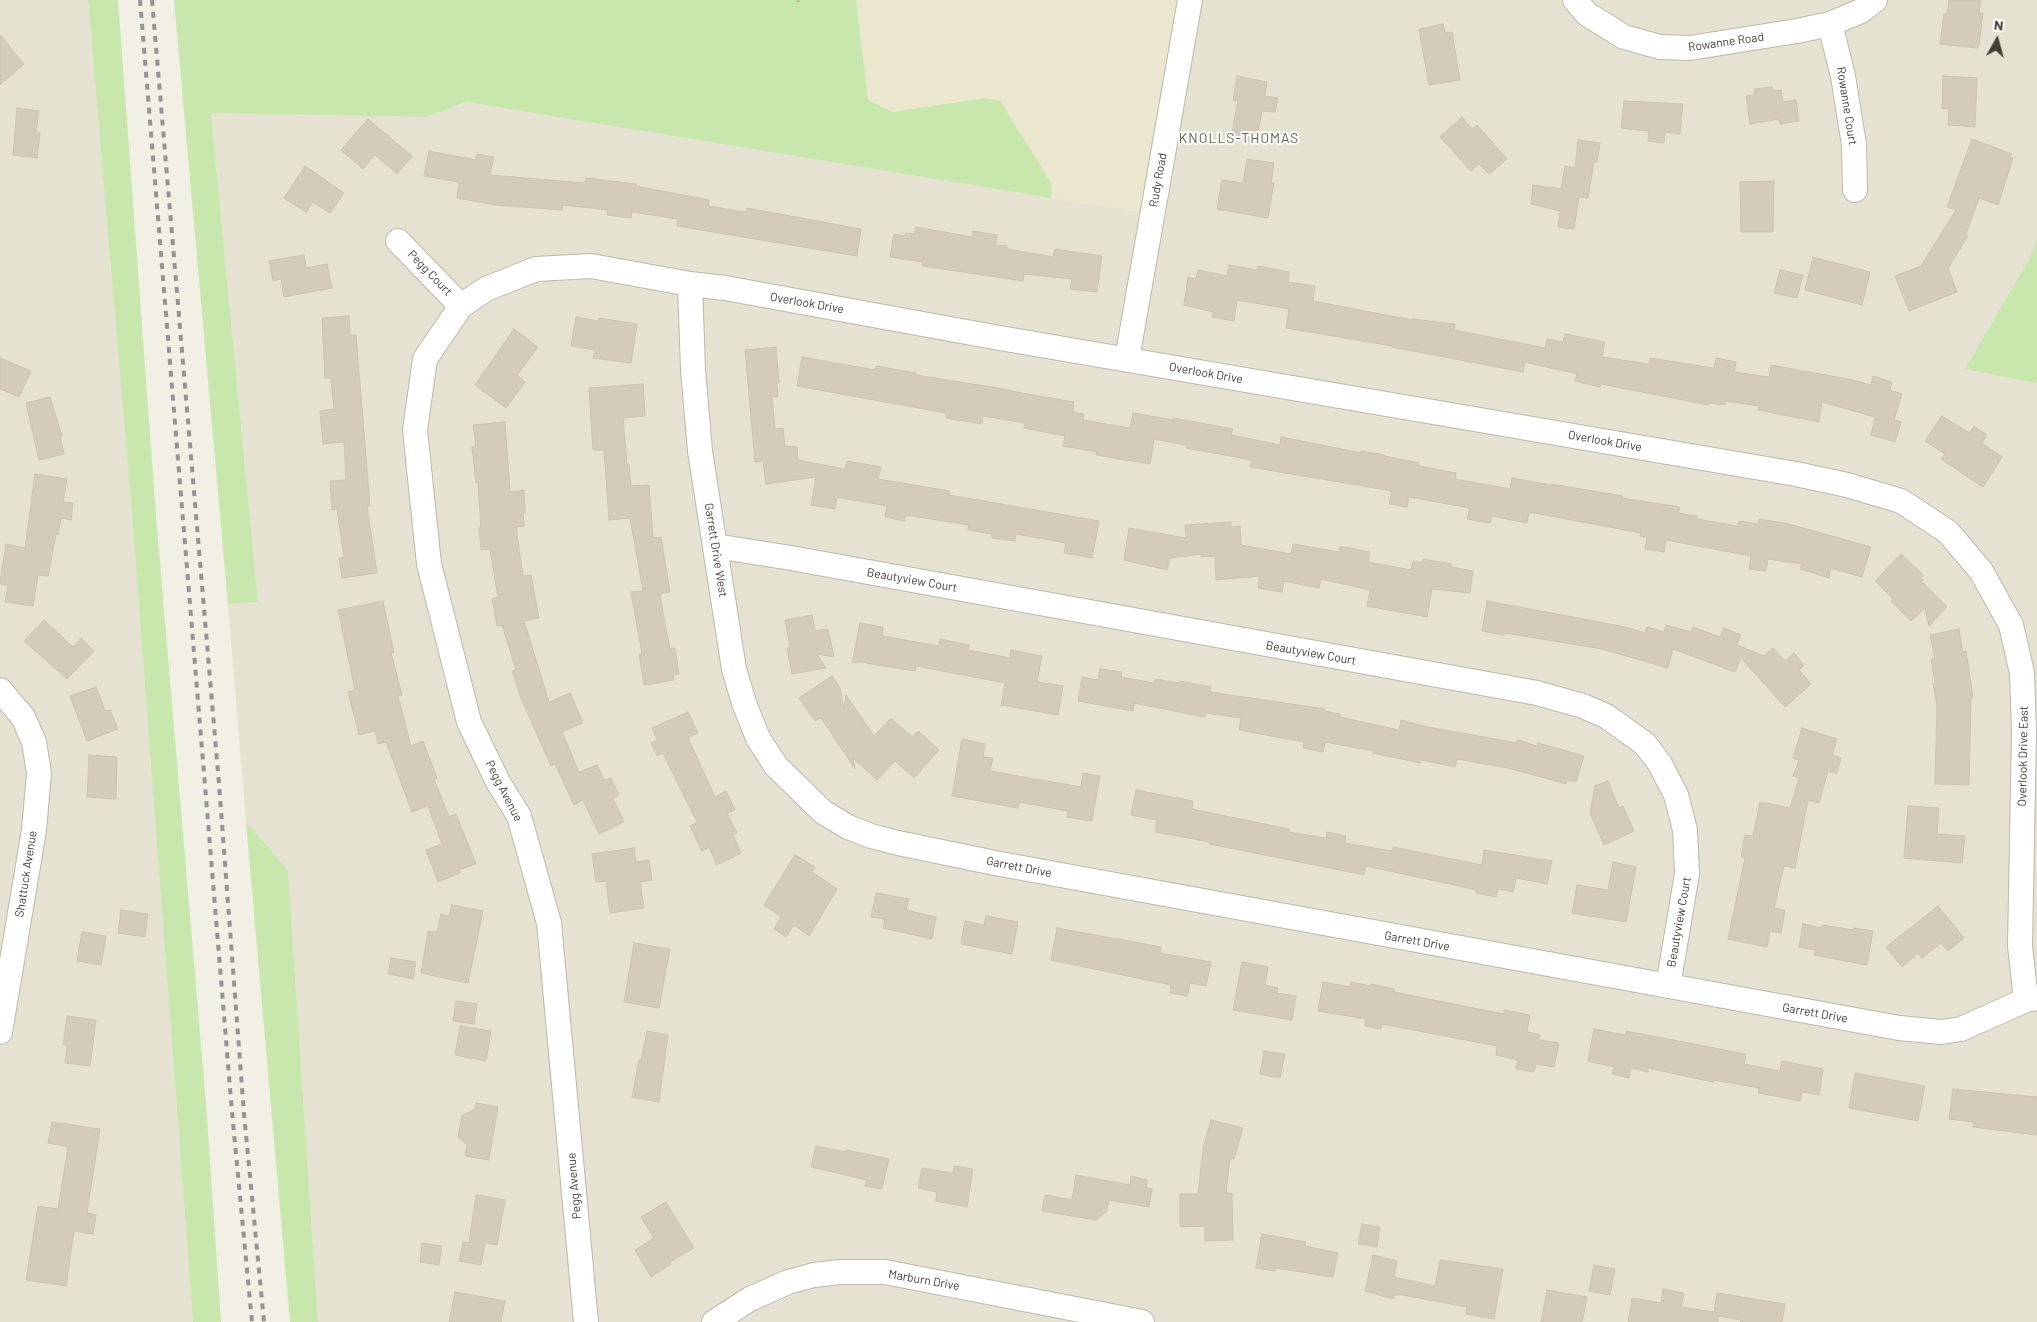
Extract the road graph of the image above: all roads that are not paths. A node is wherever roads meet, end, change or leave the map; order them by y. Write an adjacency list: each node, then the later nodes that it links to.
1 (1190, 0): 9 (street, Rudy Road)
2 (1575, 0): 4 (street, Rowanne Road)
3 (1875, 0): 4 (street, Rowanne Road)
4 (1830, 24): 5 (street, Rowanne Court)
5 (1856, 190)
6 (398, 241): 8 (street, Pegg Court)
7 (690, 284): 8 (street, Overlook Drive); 9 (street, Overlook Drive); 11 (street, Garrett Drive West)
8 (461, 306): 17 (street, Pegg Avenue)
9 (1127, 359): 10 (street, Overlook Drive)
10 (1948, 532): 15 (street, Overlook Drive East)
11 (715, 546): 13 (street, Garrett Drive West); 14 (street, Beautyview Court)
12 (0, 690): 16 (street, Shattuck Avenue)
13 (804, 796): 14 (street, Garrett Drive)
14 (1668, 986): 15 (street, Garrett Drive)
15 (2032, 999)
16 (0, 1032)
17 (586, 1322)
18 (714, 1322): 19 (street, Marburn Drive)
19 (1142, 1322)

